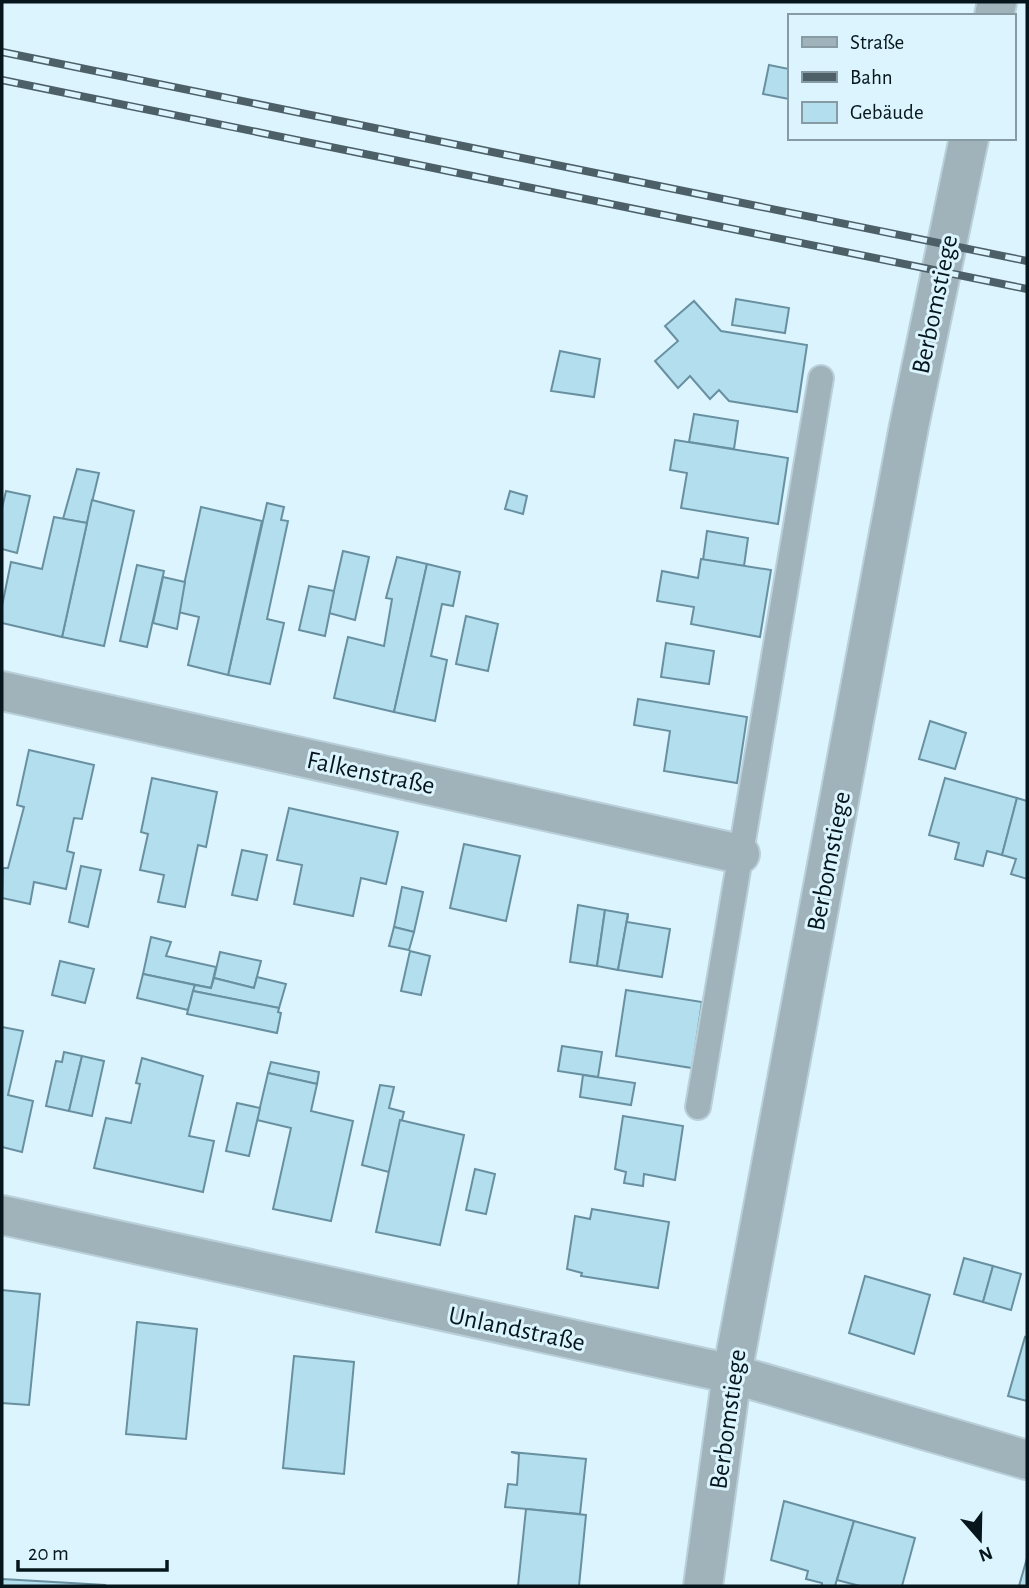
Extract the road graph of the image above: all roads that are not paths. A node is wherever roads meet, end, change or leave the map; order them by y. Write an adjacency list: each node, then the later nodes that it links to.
1 (969, 140): 7 (street, Berbomstiege)
2 (821, 379): 4 (lane)
3 (2, 691): 4 (street, Falkenstraße)
4 (740, 853): 5 (lane)
5 (698, 1107)
6 (2, 1215): 7 (street, Unlandstraße)
7 (732, 1374): 8 (street, Unlandstraße); 9 (street, Berbomstiege)
8 (1027, 1460)
9 (703, 1586)

